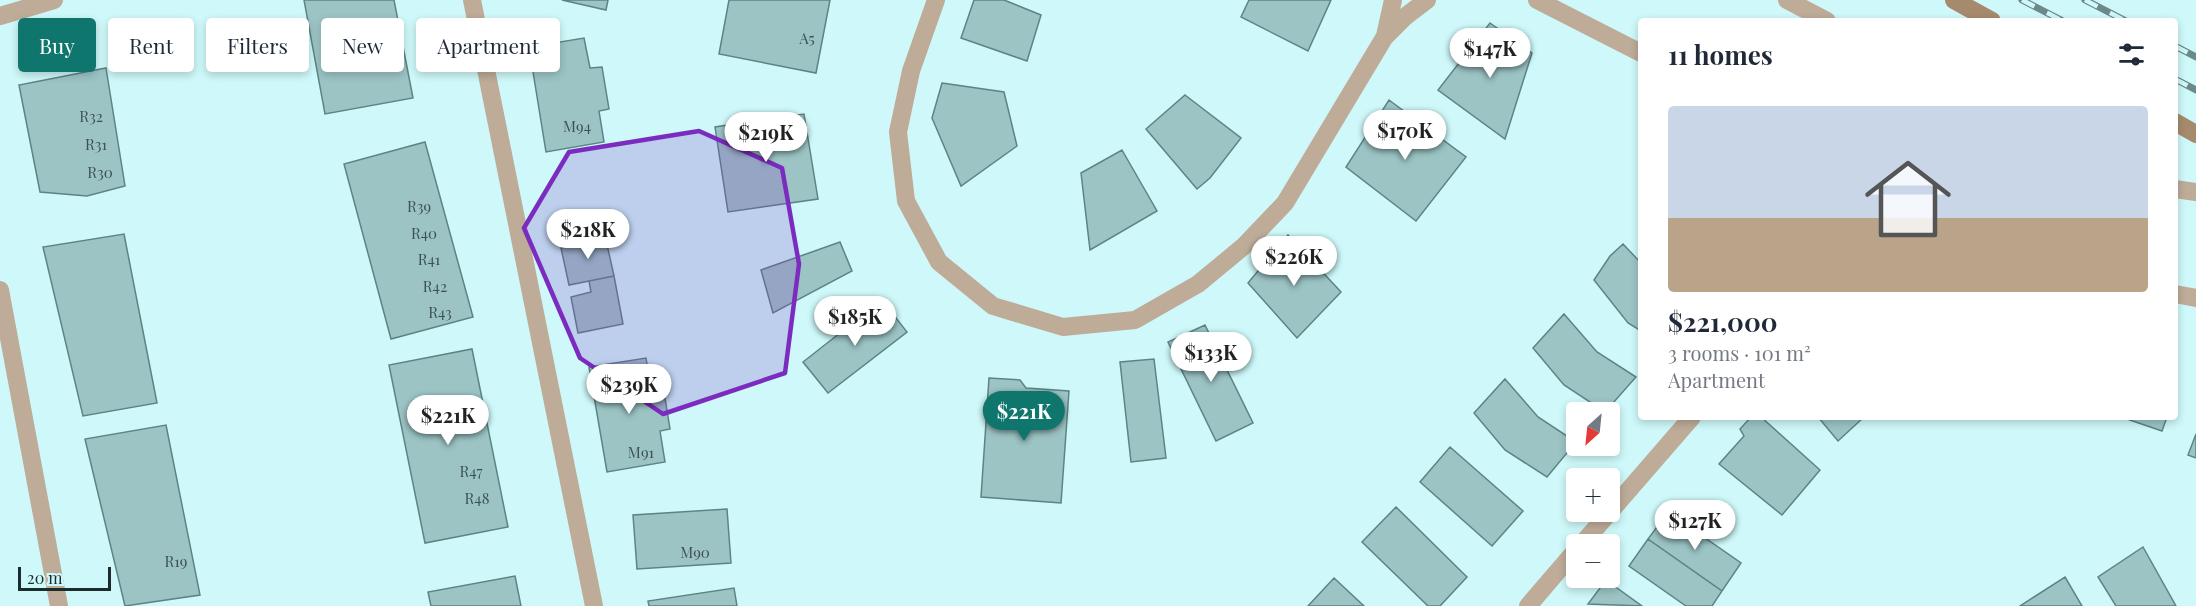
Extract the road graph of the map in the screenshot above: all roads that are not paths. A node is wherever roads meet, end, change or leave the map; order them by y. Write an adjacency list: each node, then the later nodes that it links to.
1 (54, 0): 9 (street)
2 (472, 0): 25 (street)
3 (936, 0): 12 (street)
4 (1393, 0): 12 (street)
5 (1427, 0): 12 (street)
6 (1537, 0): 13 (street)
7 (1787, 0): 10 (street)
8 (1954, 0): 11 (main road)
9 (0, 16)
10 (1821, 18)
11 (1987, 18)
12 (1384, 38)
13 (1638, 51)
14 (2178, 124): 15 (main road)
15 (2196, 134)
16 (2178, 189): 17 (street)
17 (2196, 192)
18 (0, 290): 24 (street)
19 (2178, 295): 20 (street)
20 (2196, 298)
21 (1689, 420): 22 (street)
22 (1591, 534)
23 (1566, 562): 26 (street)
24 (59, 606)
25 (594, 606)
26 (1528, 606)

